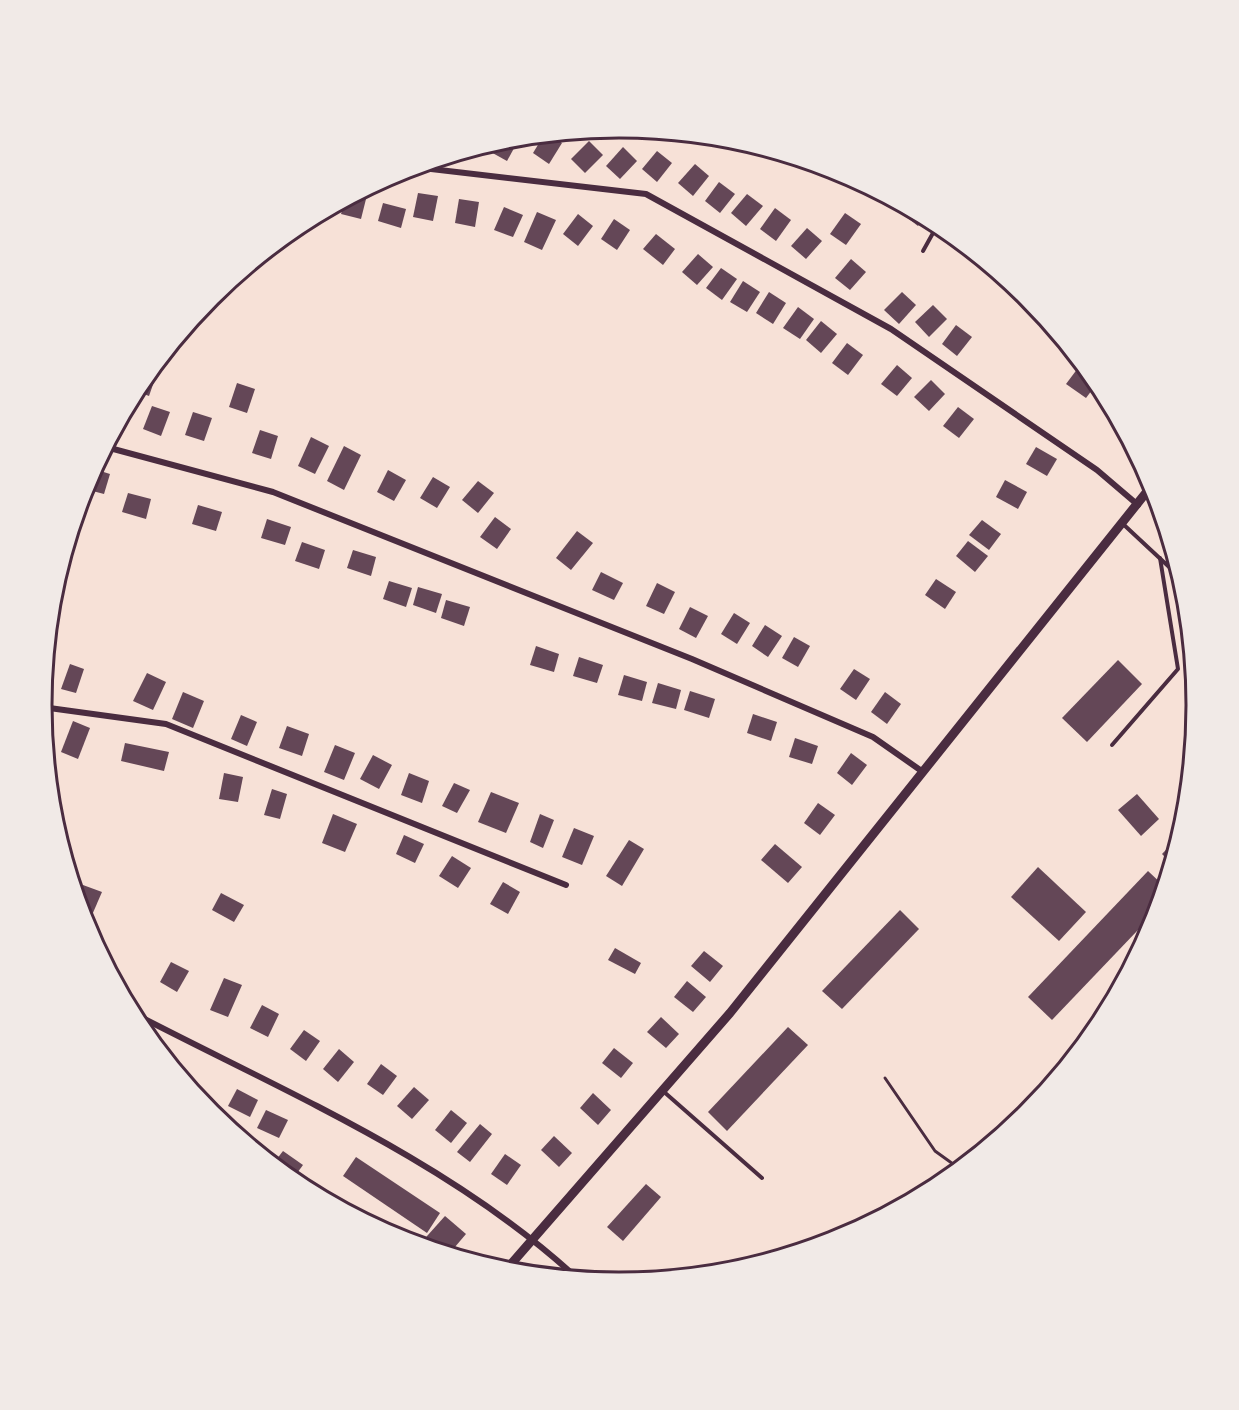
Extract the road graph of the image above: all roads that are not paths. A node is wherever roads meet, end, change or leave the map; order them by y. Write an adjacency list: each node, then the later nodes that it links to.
1 (434, 169): 6 (street)
2 (933, 233): 3 (lane)
3 (922, 251)
4 (114, 449): 12 (street)
5 (1145, 495): 6 (street)
6 (1138, 505): 7 (street)
7 (1123, 524): 8 (lane); 12 (street)
8 (1160, 558): 9 (lane); 11 (lane)
9 (1169, 567)
10 (52, 708): 13 (street)
11 (1112, 745)
12 (923, 772): 15 (street)
13 (566, 885)
14 (149, 1022): 17 (street)
15 (662, 1091): 16 (lane); 17 (street)
16 (762, 1178)
17 (535, 1239): 18 (street); 19 (street)
18 (514, 1262)
19 (569, 1270)

